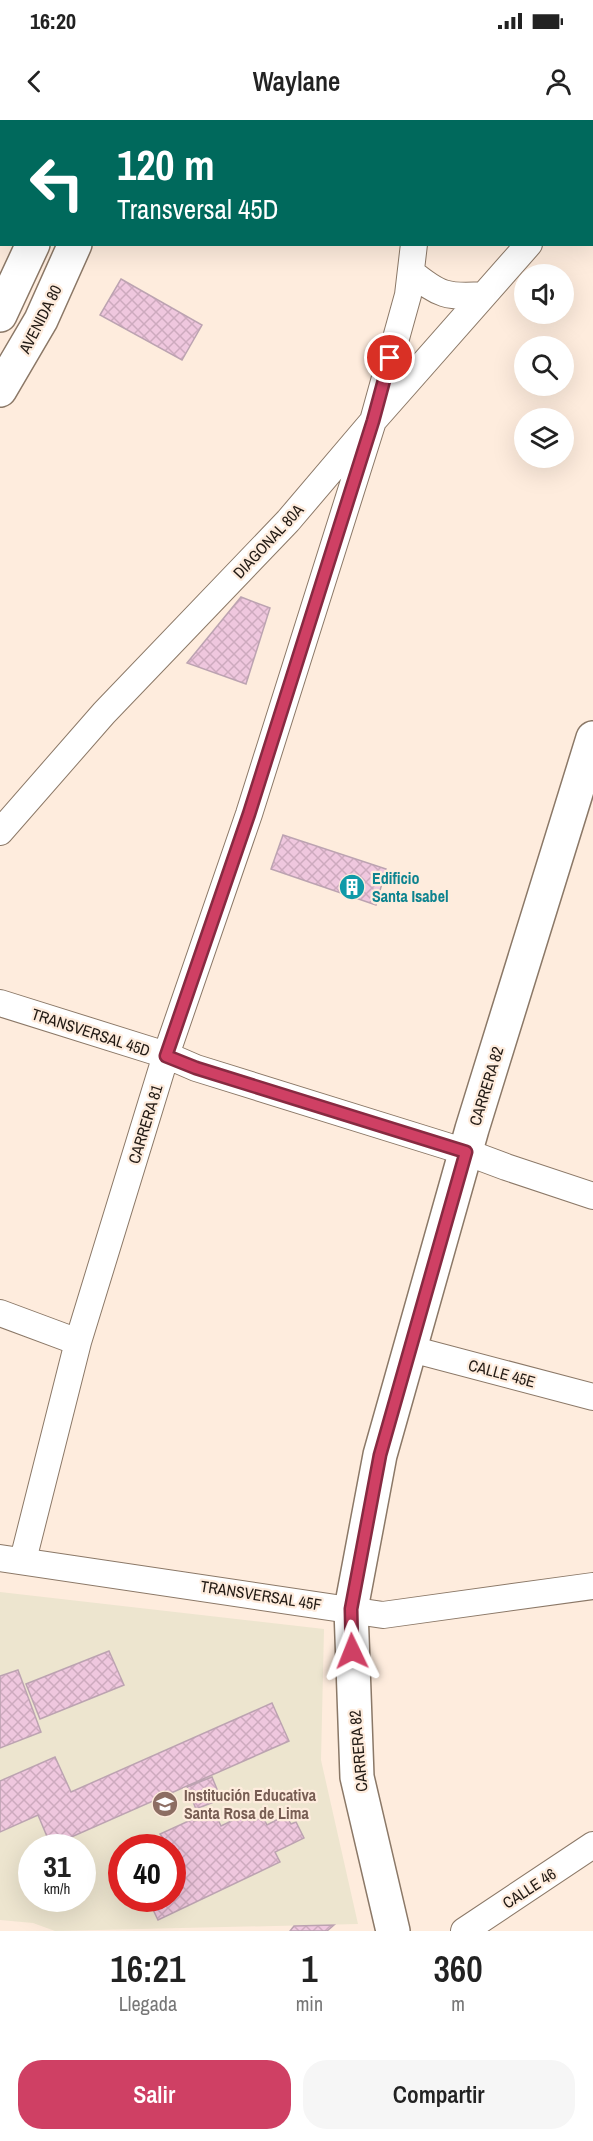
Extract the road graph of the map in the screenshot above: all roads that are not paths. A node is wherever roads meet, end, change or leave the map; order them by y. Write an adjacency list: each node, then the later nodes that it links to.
1 (32, 246): 7 (street)
2 (74, 246): 8 (street, AVENIDA 80)
3 (414, 246): 5 (street, CARRERA 81)
4 (527, 246): 6 (street, DIAGONAL 80A)
5 (411, 272): 6 (street); 9 (street, CARRERA 81)
6 (484, 295): 9 (street, DIAGONAL 80A)
7 (0, 315)
8 (0, 390)
9 (373, 421): 11 (street, DIAGONAL 80A); 13 (street, CARRERA 81)
10 (593, 738): 14 (street, CARRERA 82)
11 (0, 831)
12 (0, 1003): 13 (street, TRANSVERSAL 45D)
13 (166, 1056): 14 (street, TRANSVERSAL 45D); 17 (street, CARRERA 81)
14 (466, 1152): 15 (street, TRANSVERSAL 45D); 18 (street, CARRERA 82)
15 (593, 1196)
16 (0, 1313): 17 (street)
17 (78, 1342): 20 (street, CARRERA 81)
18 (411, 1349): 19 (street, CALLE 45E); 22 (street, CARRERA 82)
19 (593, 1397)
20 (12, 1559): 22 (street, TRANSVERSAL 45F)
21 (593, 1586): 22 (street, TRANSVERSAL 45F)
22 (351, 1609): 24 (street, CARRERA 82)
23 (589, 1856): 25 (street, CALLE 46)
24 (393, 1931)
25 (464, 1931)

